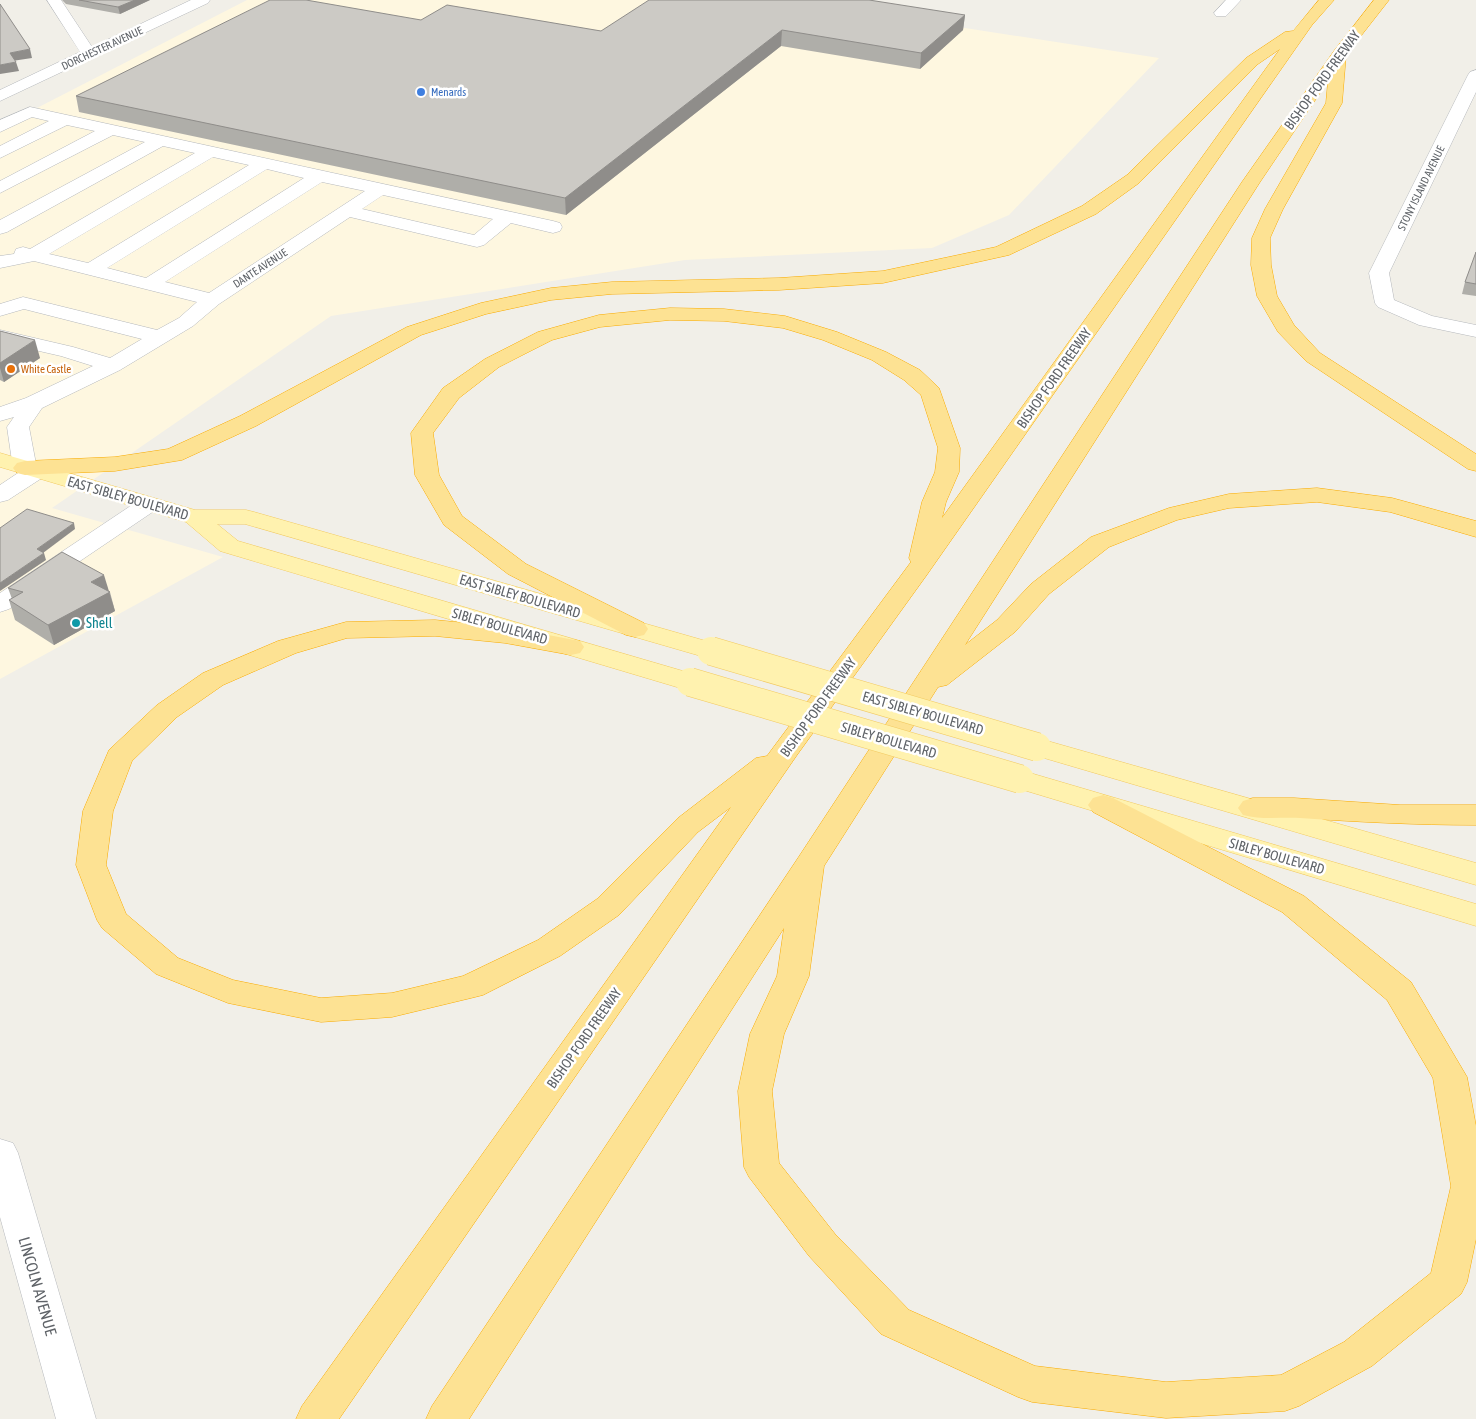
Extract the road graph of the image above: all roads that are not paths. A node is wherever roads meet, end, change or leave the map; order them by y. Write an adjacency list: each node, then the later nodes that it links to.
1 (54, 0): 8 (street)
2 (203, 0): 8 (street, DORCHESTER AVENUE)
3 (1234, 0): 6 (street)
4 (1327, 0): 7 (highway, BISHOP FORD FREEWAY)
5 (1382, 0): 9 (highway, BISHOP FORD FREEWAY)
6 (1221, 13)
7 (1308, 22): 41 (highway); 46 (highway, BISHOP FORD FREEWAY)
8 (89, 54): 11 (street, DORCHESTER AVENUE)
9 (1339, 54): 40 (highway); 50 (highway, BISHOP FORD FREEWAY)
10 (1476, 75): 33 (street, STONY ISLAND AVENUE)
11 (0, 96)
12 (64, 120): 13 (street); 14 (street); 17 (street)
13 (0, 127)
14 (111, 130): 15 (street); 20 (street)
15 (160, 141): 16 (street); 25 (street)
16 (210, 152): 18 (street); 27 (street)
17 (0, 153)
18 (264, 164): 19 (street); 29 (street)
19 (319, 176): 21 (street); 30 (street)
20 (0, 188)
21 (380, 189): 22 (street, DANTE AVENUE); 23 (street)
22 (346, 212): 23 (street); 31 (street, DANTE AVENUE)
23 (508, 217): 24 (street)
24 (553, 227)
25 (0, 228)
26 (0, 248): 27 (street)
27 (32, 256): 28 (street); 29 (street)
28 (0, 262)
29 (90, 270): 30 (street)
30 (149, 284): 31 (street)
31 (212, 300): 35 (street, DANTE AVENUE)
32 (0, 310): 35 (street)
33 (1476, 331)
34 (0, 336): 36 (street)
35 (160, 337): 36 (street, DANTE AVENUE)
36 (112, 365): 38 (street, DANTE AVENUE)
37 (0, 394): 38 (street)
38 (34, 403): 39 (street, DANTE AVENUE); 41 (street)
39 (0, 414)
40 (1476, 464)
41 (14, 465): 42 (street); 43 (main road, EAST SIBLEY BOULEVARD)
42 (0, 495)
43 (149, 504): 44 (main road, EAST SIBLEY BOULEVARD); 47 (street)
44 (194, 518): 48 (main road, EAST SIBLEY BOULEVARD); 49 (main road, SIBLEY BOULEVARD)
45 (1476, 530): 50 (highway)
46 (917, 571): 48 (highway); 51 (highway, BISHOP FORD FREEWAY)
47 (0, 604)
48 (635, 629): 53 (main road, EAST SIBLEY BOULEVARD, bridge)
49 (571, 647): 51 (highway); 52 (main road, SIBLEY BOULEVARD, bridge)
50 (920, 692): 55 (highway, BISHOP FORD FREEWAY)
51 (787, 749): 60 (highway, BISHOP FORD FREEWAY)
52 (1103, 804): 55 (highway); 57 (main road, SIBLEY BOULEVARD)
53 (1253, 808): 54 (highway); 56 (main road)
54 (1476, 815)
55 (809, 865): 61 (highway, BISHOP FORD FREEWAY)
56 (1476, 874)
57 (1476, 915)
58 (0, 1153): 59 (street, LINCOLN AVENUE)
59 (76, 1419)
60 (316, 1419)
61 (446, 1419)

